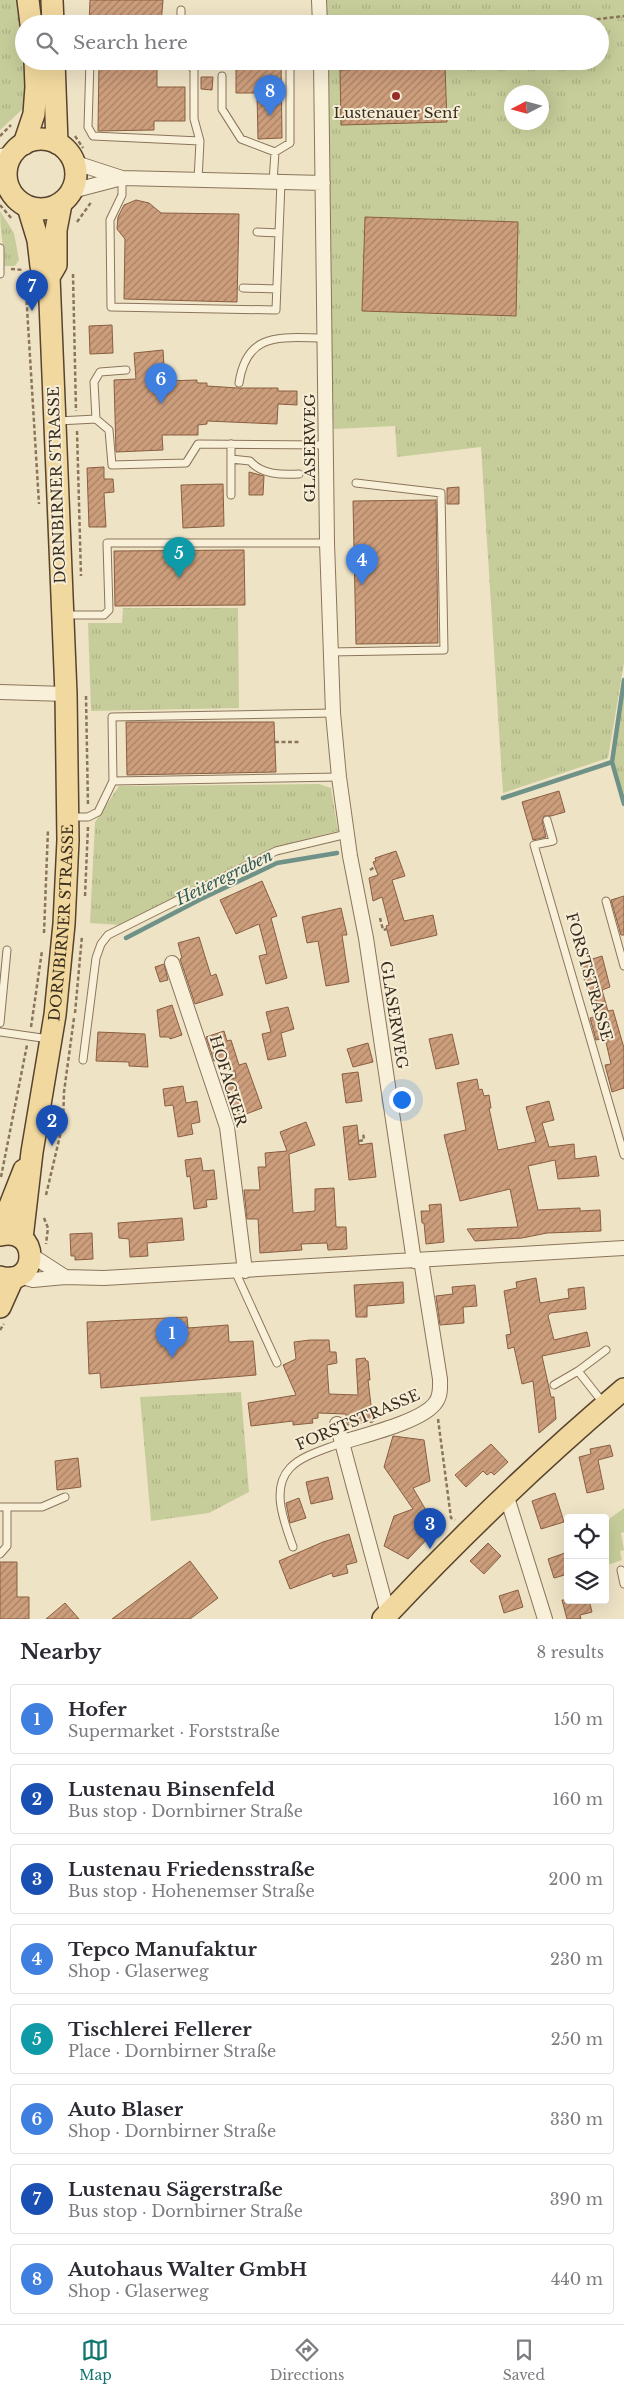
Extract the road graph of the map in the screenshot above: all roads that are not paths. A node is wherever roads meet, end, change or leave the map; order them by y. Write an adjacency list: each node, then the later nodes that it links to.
1 (28, 0): 5 (main road)
2 (52, 0): 6 (main road)
3 (319, 0): 8 (street)
4 (181, 10): 7 (lane)
5 (29, 15)
6 (53, 15)
7 (181, 15)
8 (320, 15)
9 (35, 70): 18 (main road, DORNBIRNER STRASSE)
10 (55, 70): 16 (main road)
11 (90, 70): 17 (lane)
12 (194, 70): 17 (lane)
13 (290, 70): 19 (lane)
14 (321, 70): 24 (street, GLASERWEG)
15 (222, 76): 19 (lane)
16 (64, 136): 18 (main road); 20 (main road)
17 (200, 141): 22 (lane)
18 (12, 151): 25 (main road, DORNBIRNER STRASSE)
19 (275, 152): 23 (lane)
20 (78, 154): 21 (street); 26 (main road, DORNBIRNER STRASSE)
21 (122, 178): 22 (street); 26 (street); 34 (lane)
22 (198, 180): 23 (street)
23 (277, 182): 24 (street); 29 (lane)
24 (323, 183): 35 (street, GLASERWEG)
25 (4, 184): 27 (main road, DORNBIRNER STRASSE)
26 (67, 197): 27 (main road); 32 (main road, DORNBIRNER STRASSE)
27 (20, 214): 32 (main road, DORNBIRNER STRASSE)
28 (258, 232): 29 (lane)
29 (279, 233): 34 (lane)
30 (0, 248): 31 (lane)
31 (0, 274)
32 (49, 277): 39 (main road, DORNBIRNER STRASSE)
33 (243, 288): 34 (lane)
34 (277, 289)
35 (325, 338): 37 (lane); 41 (street, GLASERWEG)
36 (126, 370): 38 (lane)
37 (239, 383)
38 (96, 419): 39 (lane); 40 (lane)
39 (55, 421): 47 (main road, DORNBIRNER STRASSE)
40 (231, 444): 41 (lane); 42 (lane)
41 (327, 445): 46 (street, GLASERWEG)
42 (231, 459): 43 (lane); 45 (lane)
43 (300, 474)
44 (356, 484): 48 (lane)
45 (231, 496)
46 (327, 543): 47 (lane); 48 (street, GLASERWEG)
47 (62, 616): 50 (main road, DORNBIRNER STRASSE)
48 (330, 652): 51 (street, GLASERWEG)
49 (0, 692): 50 (street)
50 (66, 694): 54 (main road, DORNBIRNER STRASSE)
51 (333, 713): 52 (street, GLASERWEG); 53 (lane)
52 (339, 777): 53 (lane); 56 (street, GLASERWEG)
53 (113, 781): 54 (lane)
54 (58, 818): 63 (main road, DORNBIRNER STRASSE)
55 (547, 820): 66 (lane, FORSTSTRASSE)
56 (348, 834): 64 (lane); 70 (street, GLASERWEG)
57 (606, 901): 60 (lane)
58 (7, 950): 61 (lane)
59 (172, 963): 71 (street, HOFACKER)
60 (624, 966)
61 (0, 1023)
62 (0, 1032): 63 (lane)
63 (51, 1040): 65 (main road, DORNBIRNER STRASSE)
64 (83, 1060)
65 (32, 1152): 67 (main road, DORNBIRNER STRASSE); 68 (main road, DORNBIRNER STRASSE)
66 (624, 1155)
67 (0, 1233): 68 (main road, DORNBIRNER STRASSE)
68 (26, 1247): 72 (main road, DORNBIRNER STRASSE); 73 (street)
69 (624, 1248): 70 (street)
70 (417, 1260): 71 (street); 82 (street, FORSTSTRASSE)
71 (240, 1271): 73 (street); 76 (lane)
72 (11, 1277): 73 (street); 74 (main road, DORNBIRNER STRASSE)
73 (64, 1278)
74 (2, 1316)
75 (606, 1350): 77 (lane)
76 (277, 1363)
77 (578, 1371): 78 (lane); 80 (lane)
78 (554, 1385)
79 (624, 1389): 80 (main road)
80 (604, 1405): 83 (main road)
81 (336, 1424): 82 (street)
82 (343, 1442): 86 (lane, FORSTSTRASSE); 90 (street)
83 (506, 1494): 90 (main road); 91 (street)
84 (65, 1497): 85 (lane)
85 (3, 1507): 87 (lane)
86 (293, 1547)
87 (0, 1554)
88 (621, 1570): 89 (lane)
89 (624, 1584)
90 (385, 1616)
91 (545, 1619)

